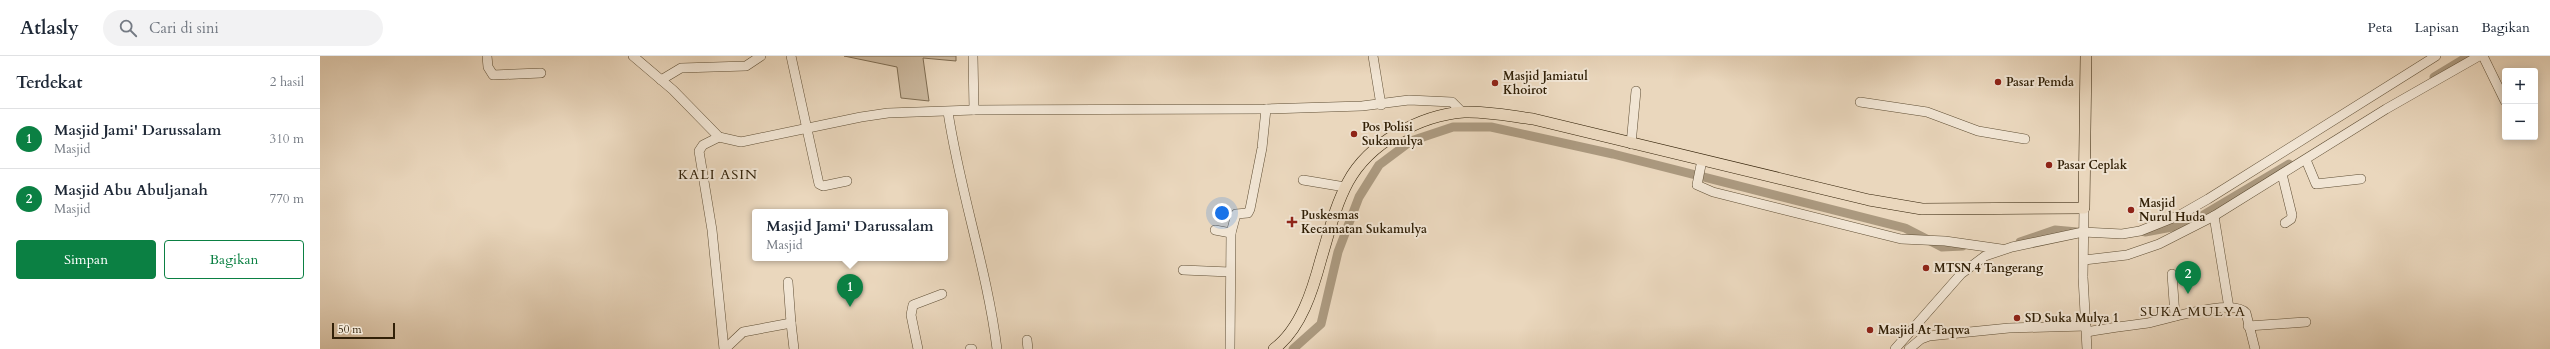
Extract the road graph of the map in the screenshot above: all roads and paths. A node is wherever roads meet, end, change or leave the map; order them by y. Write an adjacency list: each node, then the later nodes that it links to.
1 (487, 56): 11 (street)
2 (633, 56): 12 (street)
3 (761, 56): 12 (street)
4 (791, 56): 21 (street)
5 (973, 56): 18 (street)
6 (1373, 56): 16 (street)
7 (2086, 56): 32 (main road)
8 (2436, 56): 33 (street)
9 (2479, 56): 26 (street)
10 (2483, 56): 14 (street)
11 (541, 73)
12 (661, 80): 22 (street)
13 (1636, 91): 24 (street)
14 (2502, 95)
15 (1860, 102): 23 (street)
16 (1381, 105): 17 (street); 20 (street)
17 (1266, 109): 18 (street); 36 (street)
18 (974, 110): 19 (street)
19 (948, 112): 21 (street); 55 (street)
20 (1462, 112): 24 (main road); 31 (main road)
21 (807, 128): 22 (street); 30 (street)
22 (719, 137): 52 (street)
23 (2025, 139)
24 (1631, 144): 25 (main road)
25 (1702, 160): 32 (main road); 38 (street)
26 (2306, 160): 27 (street); 28 (street)
27 (2282, 174): 33 (street); 34 (street)
28 (2361, 179)
29 (1303, 180): 31 (street)
30 (847, 181)
31 (1346, 187): 51 (main road)
32 (2084, 208): 37 (street)
33 (2213, 208): 37 (street); 39 (street); 45 (street)
34 (2285, 222)
35 (1215, 230): 36 (street)
36 (1231, 233): 41 (street)
37 (2083, 234): 38 (street); 39 (street)
38 (2003, 250): 57 (street)
39 (2083, 256): 50 (street)
40 (1183, 270): 41 (street)
41 (1230, 272): 56 (street)
42 (2172, 274): 46 (street)
43 (788, 282): 48 (street)
44 (942, 294): 54 (street)
45 (2229, 308): 46 (street); 49 (street)
46 (2175, 316): 50 (street)
47 (2306, 322): 49 (street)
48 (791, 323): 52 (street); 53 (street)
49 (2248, 326): 60 (street)
50 (2086, 329): 58 (street); 59 (street)
51 (1277, 348)
52 (724, 349)
53 (794, 349)
54 (918, 349)
55 (996, 349)
56 (1230, 349)
57 (1895, 349)
58 (1909, 349)
59 (2087, 349)
60 (2255, 349)

